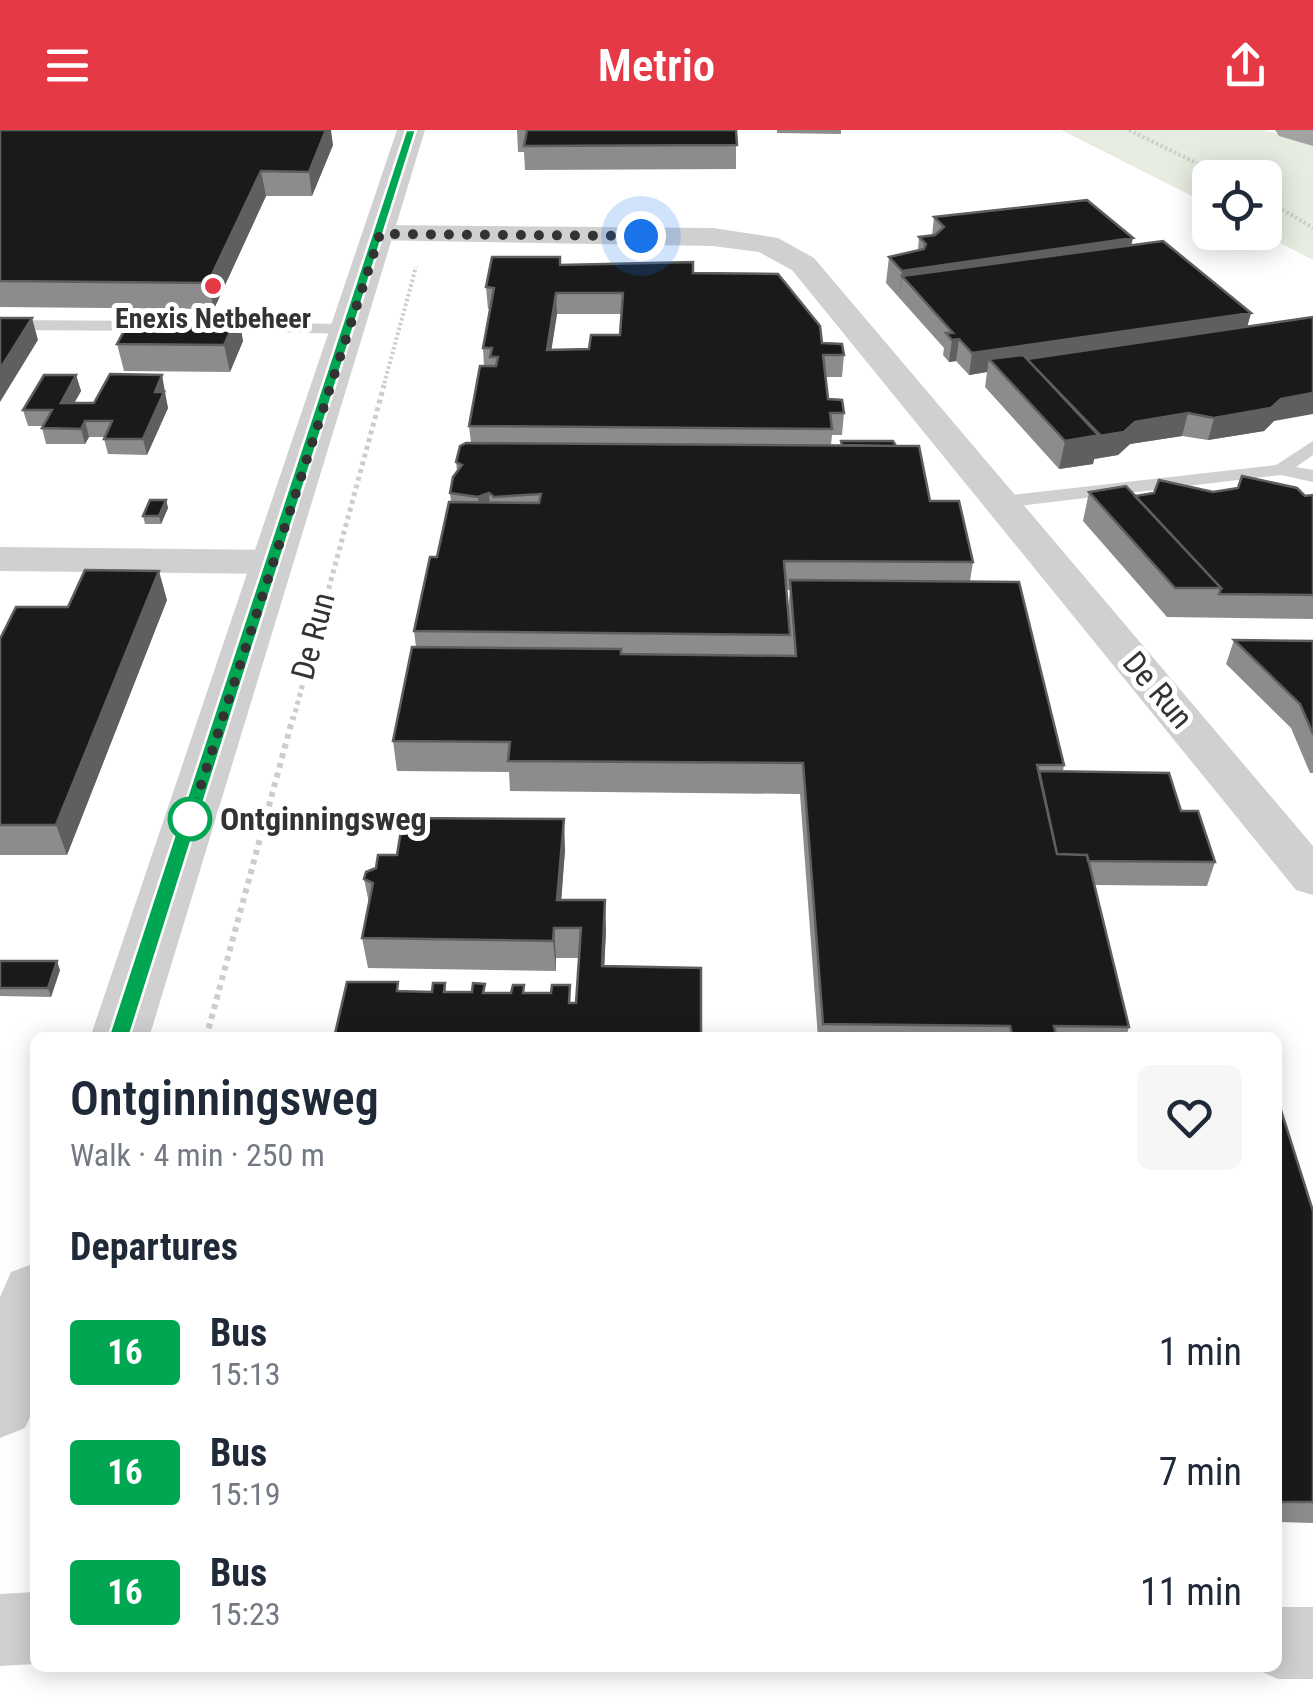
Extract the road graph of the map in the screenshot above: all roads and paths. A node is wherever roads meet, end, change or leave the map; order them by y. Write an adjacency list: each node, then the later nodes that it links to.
1 (411, 130): 8 (street, De Run)
2 (1129, 130): 5 (path)
3 (1290, 130): 4 (highway)
4 (1313, 137)
5 (1192, 161)
6 (1282, 209): 7 (path)
7 (1313, 228)
8 (380, 234): 9 (street, De Run); 13 (street, De Run)
9 (425, 235): 17 (street, De Run); 22 (path, De Run)
10 (0, 325): 11 (lane)
11 (171, 326)
12 (190, 326): 13 (lane)
13 (349, 328): 19 (street, De Run)
14 (1313, 446): 15 (lane)
15 (1280, 470): 16 (lane); 17 (lane)
16 (1313, 476)
17 (1002, 502): 20 (street, De Run)
18 (0, 559): 19 (street, De Run)
19 (273, 562): 21 (street, De Run)
20 (1313, 878)
21 (121, 1032)
22 (208, 1032)
23 (19, 1318): 24 (street)
24 (0, 1405)
25 (30, 1628): 26 (street)
26 (0, 1630)
27 (1282, 1643): 28 (street)
28 (1313, 1644)

